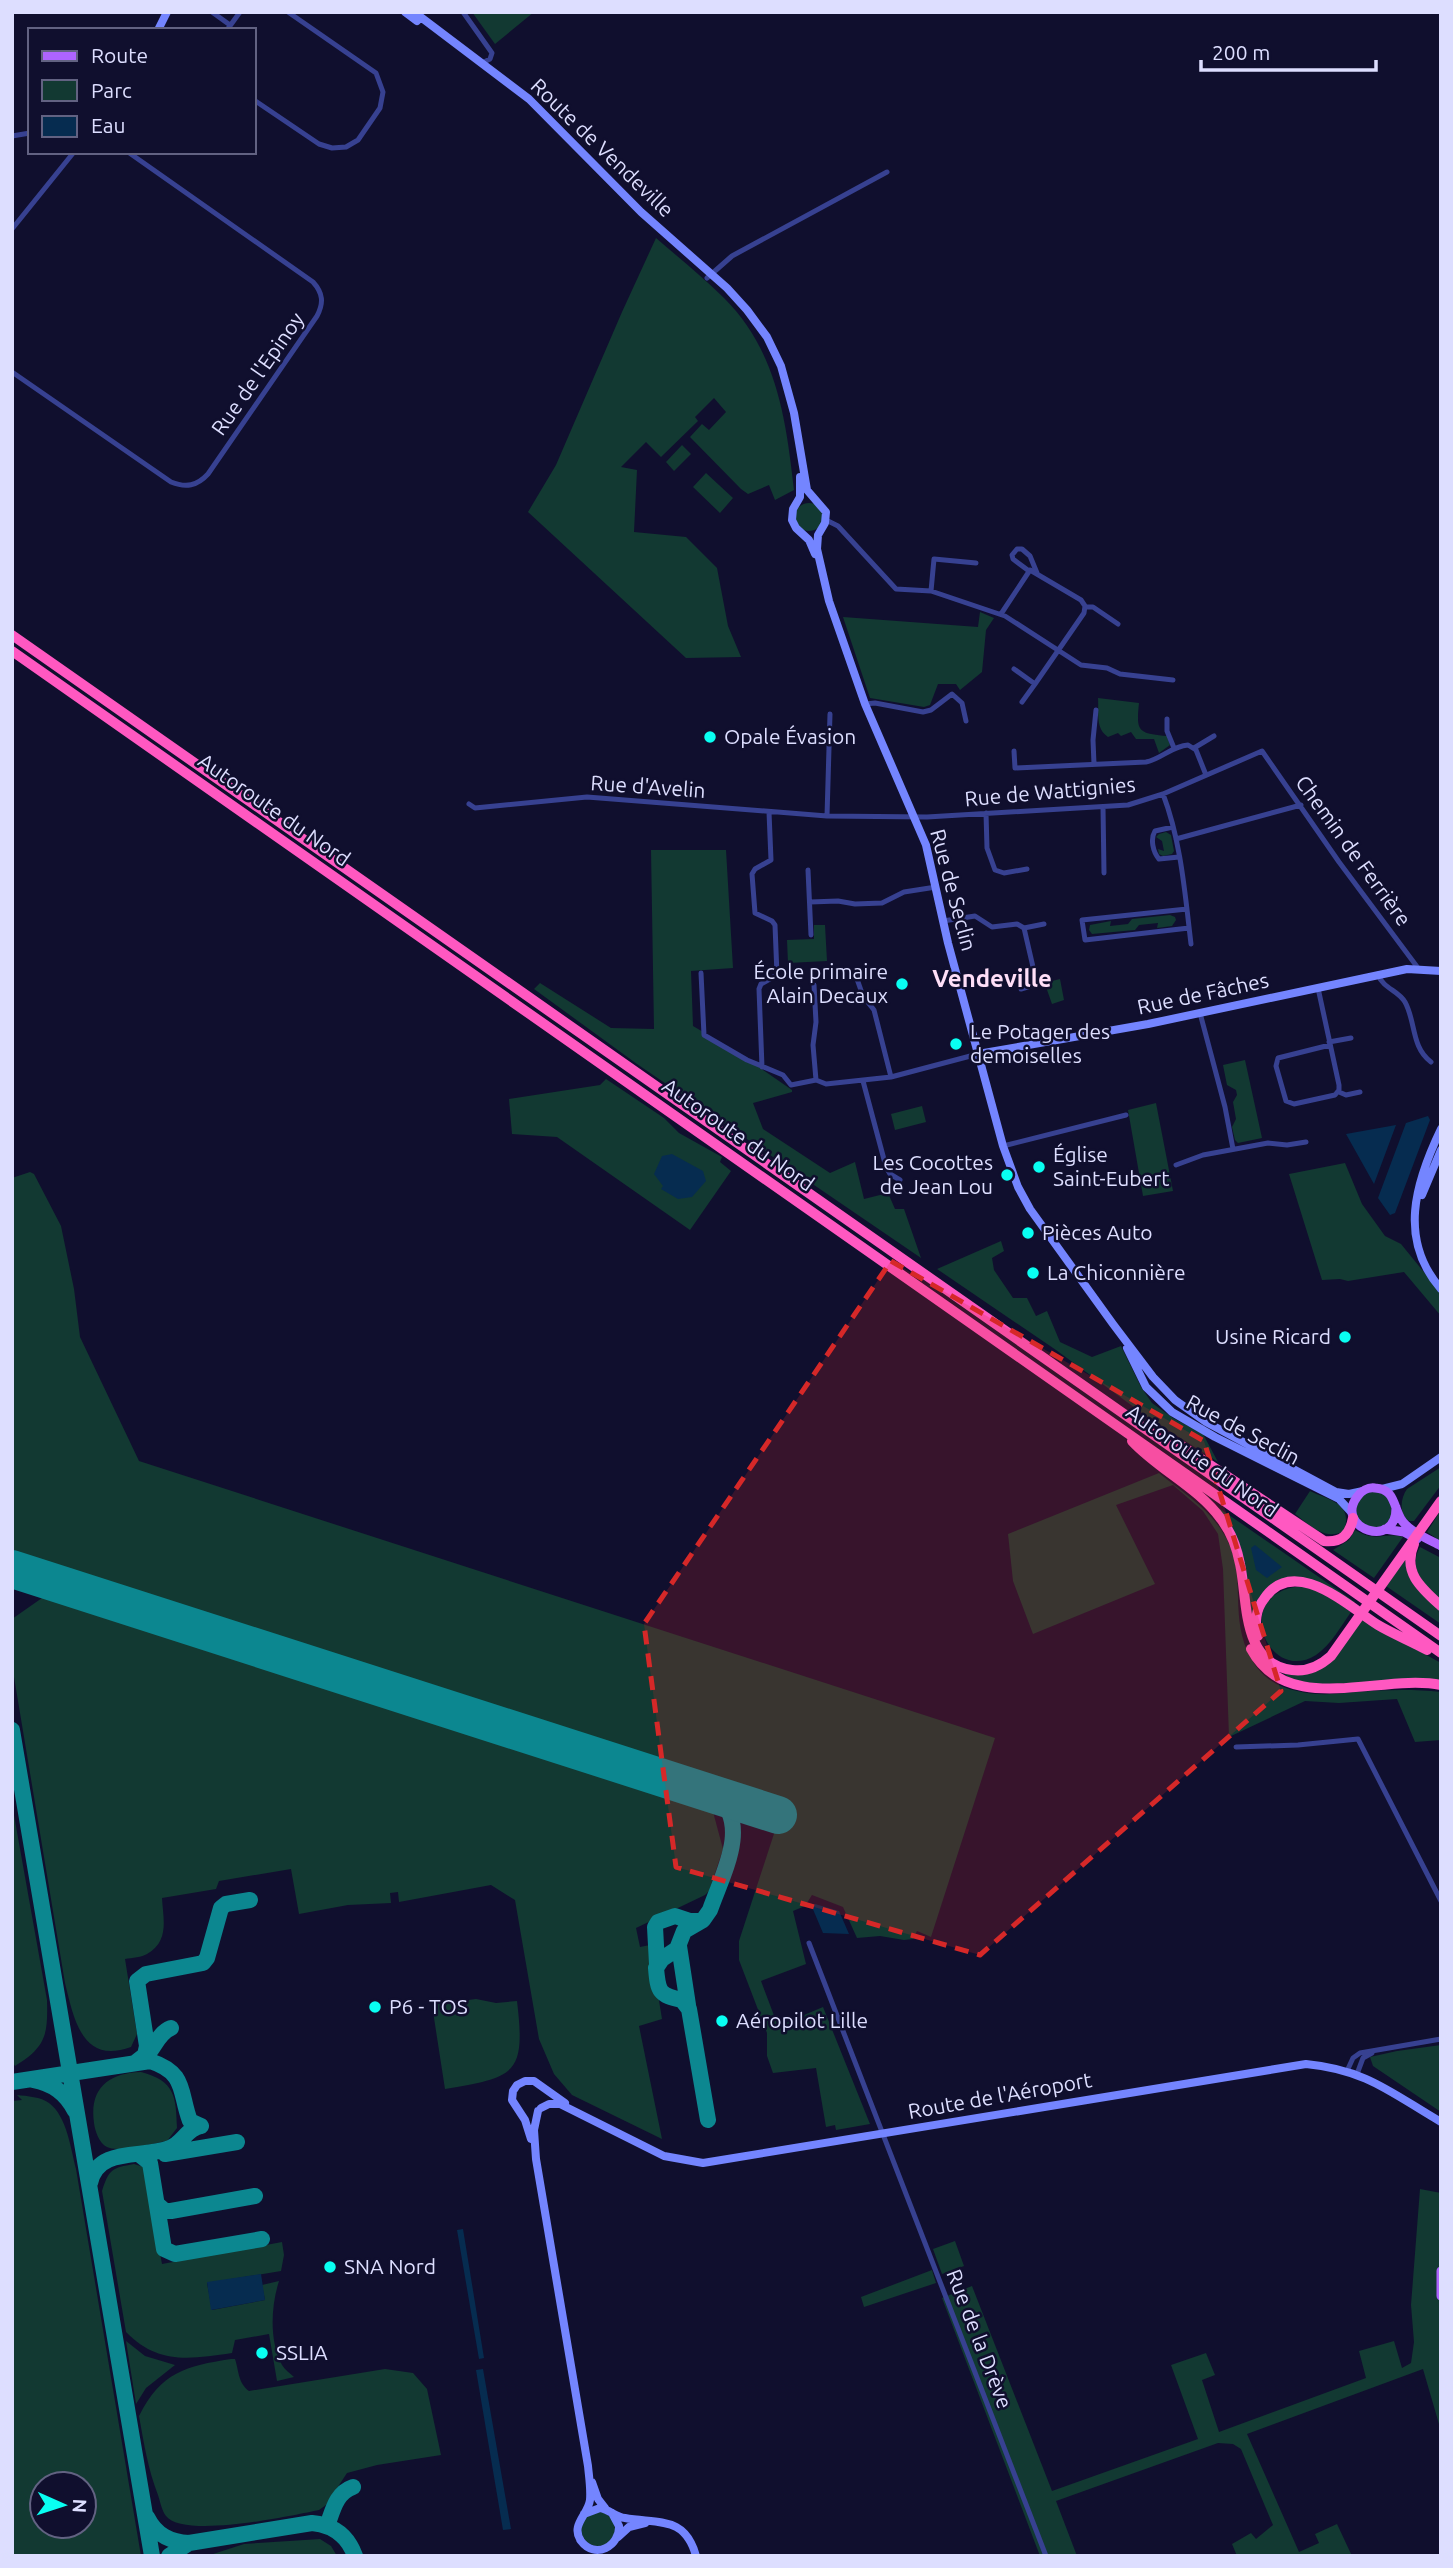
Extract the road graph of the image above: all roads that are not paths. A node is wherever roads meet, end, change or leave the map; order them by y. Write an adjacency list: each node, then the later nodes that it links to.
1 (167, 12): 9 (main road)
2 (212, 12): 8 (street)
3 (240, 12): 8 (street)
4 (288, 12): 11 (street)
5 (405, 12): 16 (main road, Route de Vendeville)
6 (414, 12): 10 (main road, Route de Vendeville)
7 (463, 12): 10 (street)
8 (229, 27)
9 (159, 28)
10 (482, 63): 16 (main road, Route de Vendeville)
11 (256, 101)
12 (72, 154): 15 (street)
13 (131, 154): 17 (street, Rue de l'Epinoy)
14 (887, 172): 16 (street)
15 (12, 229)
16 (709, 276): 18 (main road, Route de Vendeville); 19 (main road)
17 (12, 372)
18 (815, 500): 19 (main road); 20 (main road)
19 (796, 505): 22 (main road)
20 (826, 520): 21 (main road); 27 (street)
21 (821, 529): 22 (main road); 24 (main road, Rue de Seclin)
22 (802, 532): 24 (main road, Rue de Seclin)
23 (976, 563): 27 (street)
24 (821, 570): 38 (main road, Rue de Seclin)
25 (1028, 571): 26 (street); 26 (street); 29 (street)
26 (1037, 573): 28 (street)
27 (931, 591): 29 (street)
28 (1085, 607): 30 (street); 32 (street)
29 (1001, 614): 32 (street)
30 (1118, 624)
31 (12, 635): 104 (highway, Autoroute du Nord)
32 (1059, 650): 35 (street); 36 (street)
33 (12, 651): 103 (highway, Autoroute du Nord)
34 (1014, 669): 36 (street)
35 (1172, 680)
36 (1035, 684): 37 (street)
37 (1022, 702)
38 (865, 704): 42 (street); 57 (main road, Rue de Seclin)
39 (1096, 710): 48 (street)
40 (830, 714): 56 (street)
41 (1167, 719): 44 (street)
42 (966, 722)
43 (1214, 736): 45 (street)
44 (1174, 748): 45 (street); 48 (street)
45 (1195, 748): 49 (street)
46 (1014, 751): 48 (street)
47 (1262, 751): 49 (street, Rue de Wattignies); 52 (street, Chemin de Ferrière)
48 (1094, 764)
49 (1206, 775): 50 (street, Rue de Wattignies)
50 (1163, 794): 53 (street, Rue de Wattignies); 58 (street)
51 (468, 804): 54 (street, Rue d'Avelin)
52 (1301, 805): 59 (street); 73 (street, Chemin de Ferrière)
53 (1103, 807): 55 (street, Rue de Wattignies); 63 (street)
54 (769, 812): 56 (street, Rue d'Avelin); 86 (street)
55 (986, 813): 57 (street, Rue de Wattignies); 61 (street)
56 (827, 816): 57 (street, Rue d'Avelin)
57 (914, 817): 64 (main road, Rue de Seclin)
58 (1173, 827): 59 (street); 60 (street)
59 (1175, 839): 60 (street)
60 (1179, 857): 66 (street)
61 (1027, 869)
62 (808, 870): 65 (street)
63 (1104, 873)
64 (936, 887): 65 (street); 67 (main road, Rue de Seclin)
65 (810, 902): 71 (street)
66 (1186, 909): 69 (street); 69 (street)
67 (943, 921): 70 (street); 84 (main road, Rue de Seclin)
68 (1044, 924): 70 (street)
69 (1189, 928): 72 (street)
70 (1024, 929): 80 (street)
71 (811, 934)
72 (1191, 944)
73 (1418, 968): 74 (main road, Rue de Fâches); 76 (main road, Rue de Fâches)
74 (1437, 970)
75 (701, 972): 86 (street)
76 (1378, 975): 79 (main road, Rue de Fâches); 85 (street)
77 (857, 979): 87 (street)
78 (814, 985): 88 (street)
79 (1318, 988): 81 (main road, Rue de Fâches); 83 (street)
80 (1021, 989)
81 (1200, 1013): 84 (main road, Rue de Fâches); 96 (street)
82 (1351, 1038): 83 (street)
83 (1330, 1044): 91 (street); 91 (street)
84 (978, 1054): 87 (street); 95 (main road, Rue de Seclin)
85 (1431, 1062)
86 (762, 1067): 88 (street)
87 (891, 1077): 89 (street)
88 (816, 1080): 89 (street)
89 (863, 1081): 99 (street)
90 (1360, 1091): 91 (street)
91 (1339, 1092)
92 (1126, 1115): 95 (street)
93 (1441, 1129): 100 (main road)
94 (1306, 1142): 96 (street)
95 (1003, 1146): 102 (main road, Rue de Seclin)
96 (1233, 1149): 98 (street)
97 (1441, 1150): 100 (main road)
98 (1176, 1165)
99 (900, 1180)
100 (1415, 1214): 101 (main road)
101 (1441, 1289)
102 (1113, 1324): 107 (main road, Rue de Seclin); 111 (main road, Rue de Seclin)
103 (1116, 1424): 117 (highway); 121 (highway, Autoroute du Nord)
104 (1157, 1435): 111 (highway); 120 (highway, Autoroute du Nord)
105 (1441, 1457): 106 (main road)
106 (1382, 1489): 107 (main road); 110 (main road)
107 (1363, 1491): 111 (main road)
108 (1441, 1491): 112 (highway)
109 (1441, 1501): 112 (highway)
110 (1396, 1507): 113 (main road); 115 (main road)
111 (1353, 1515): 113 (main road)
112 (1420, 1527): 114 (highway)
113 (1385, 1529): 116 (main road)
114 (1408, 1545): 118 (highway); 119 (highway)
115 (1441, 1546)
116 (1441, 1553)
117 (1244, 1599): 119 (highway); 123 (highway)
118 (1441, 1606)
119 (1354, 1619): 122 (highway)
120 (1441, 1636)
121 (1441, 1653)
122 (1441, 1659)
123 (1441, 1685)
124 (1236, 1747): 125 (street)
125 (1441, 1900)
126 (809, 1943): 136 (street, Rue de la Drève)
127 (1441, 2039): 128 (street)
128 (1381, 2050): 129 (street); 130 (street)
129 (1348, 2071): 130 (main road, Route de l'Aéroport); 136 (main road, Route de l'Aéroport)
130 (1357, 2074): 135 (main road, Route de l'Aéroport)
131 (542, 2088): 132 (main road); 133 (main road); 134 (main road, Route de l'Aéroport)
132 (518, 2109): 133 (main road); 137 (main road)
133 (540, 2109): 134 (main road, Route de l'Aéroport); 137 (main road)
134 (584, 2115): 136 (main road, Route de l'Aéroport)
135 (1441, 2124)
136 (883, 2133): 145 (street, Rue de la Drève)
137 (536, 2159): 140 (main road)
138 (1441, 2270): 139 (main road)
139 (1441, 2296)
140 (588, 2466): 141 (main road); 142 (main road)
141 (610, 2511): 142 (main road); 143 (main road); 144 (main road)
142 (584, 2514): 143 (main road)
143 (618, 2537): 144 (main road)
144 (694, 2556)
145 (1046, 2556)

